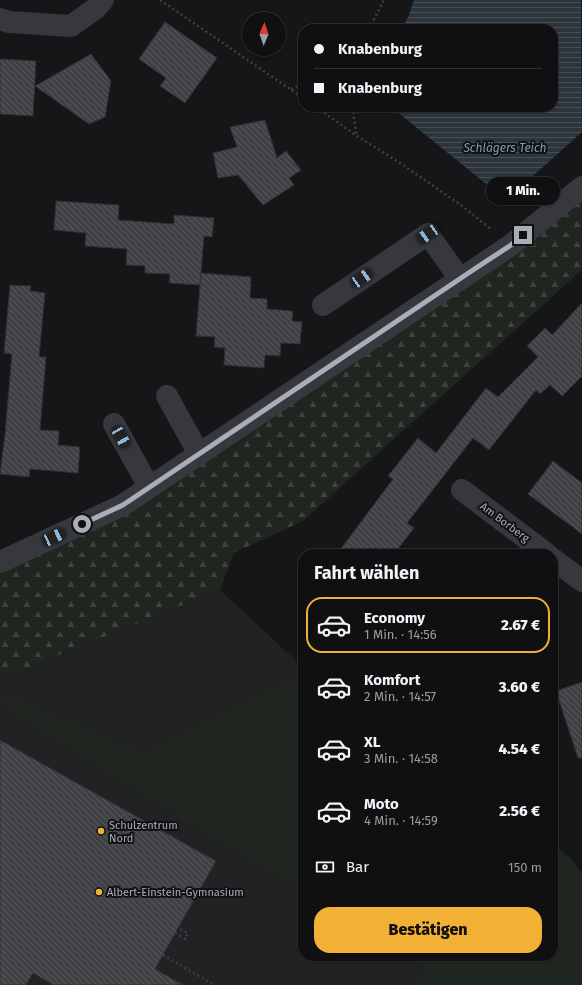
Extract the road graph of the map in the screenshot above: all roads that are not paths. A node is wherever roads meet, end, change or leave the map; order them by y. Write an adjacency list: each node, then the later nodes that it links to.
1 (103, 0): 2 (street)
2 (0, 19)
3 (582, 187): 4 (street)
4 (460, 279): 5 (street); 8 (street)
5 (323, 305)
6 (167, 396): 8 (street)
7 (114, 424): 9 (street)
8 (199, 454): 9 (street)
9 (149, 488): 12 (street)
10 (462, 490): 11 (street, Am Borberg)
11 (540, 549)
12 (0, 562)
13 (558, 563): 14 (street)
14 (582, 581)

